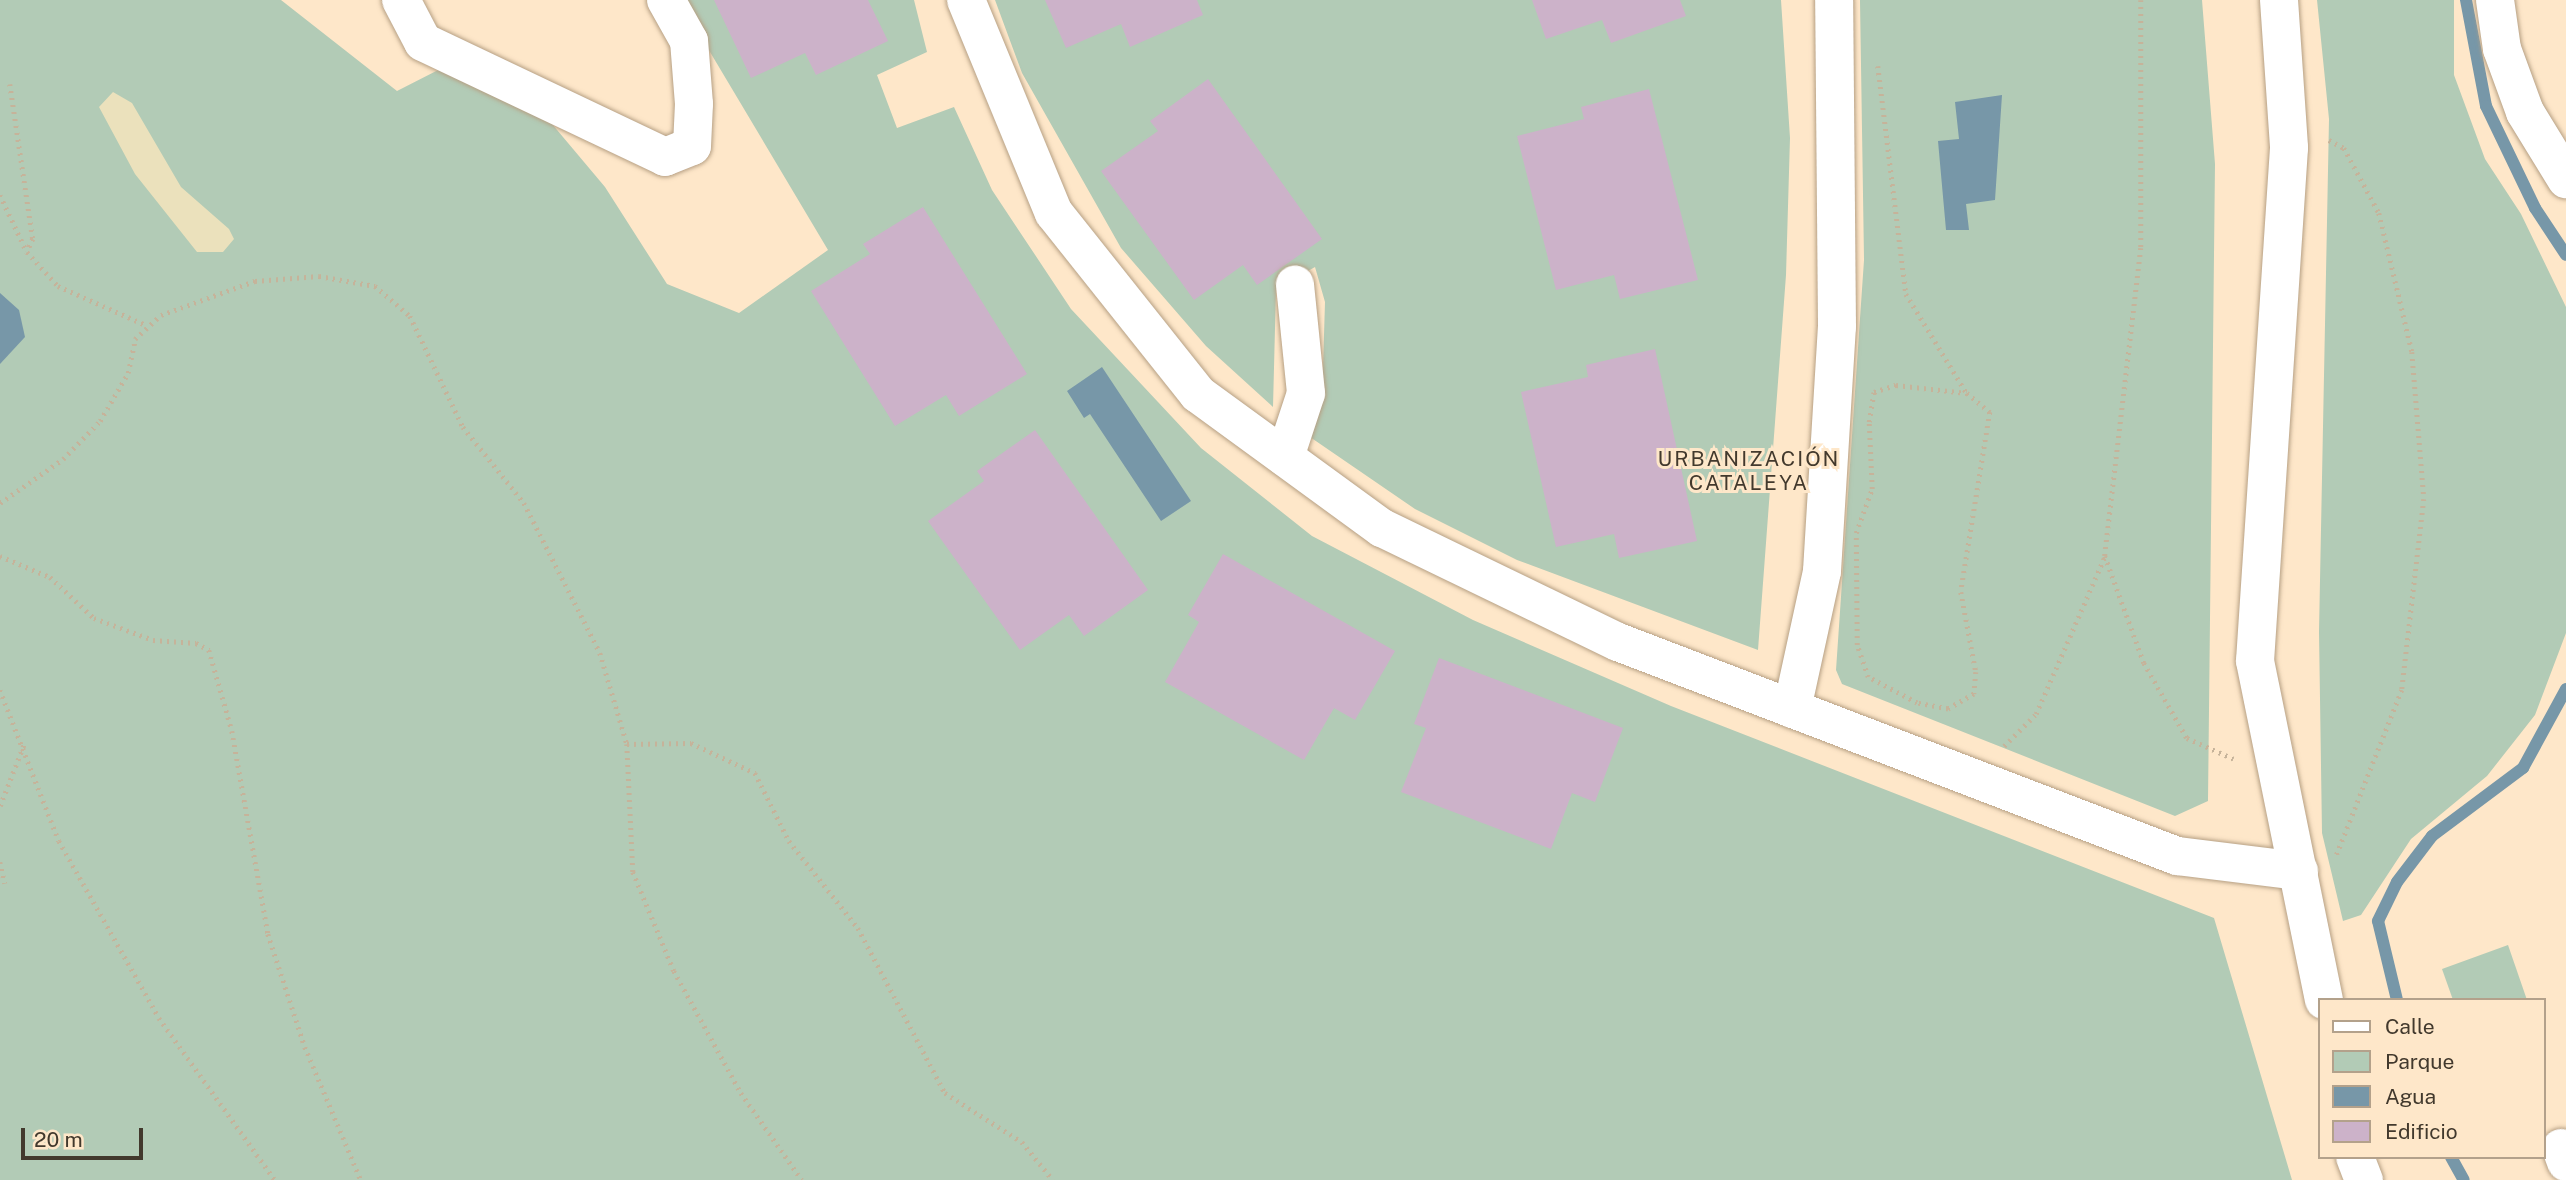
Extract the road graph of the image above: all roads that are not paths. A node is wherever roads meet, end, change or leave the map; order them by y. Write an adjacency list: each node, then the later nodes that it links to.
1 (401, 0): 2 (street)
2 (666, 0)
3 (966, 0): 9 (street)
4 (1834, 0): 10 (street)
5 (2279, 0): 11 (street)
6 (2496, 0): 7 (street)
7 (2566, 179)
8 (1295, 285): 9 (street)
9 (1285, 457): 10 (street)
10 (1792, 709): 11 (street)
11 (2299, 871): 12 (street)
12 (2324, 998)
13 (2356, 1159): 14 (street)
14 (2364, 1180)

